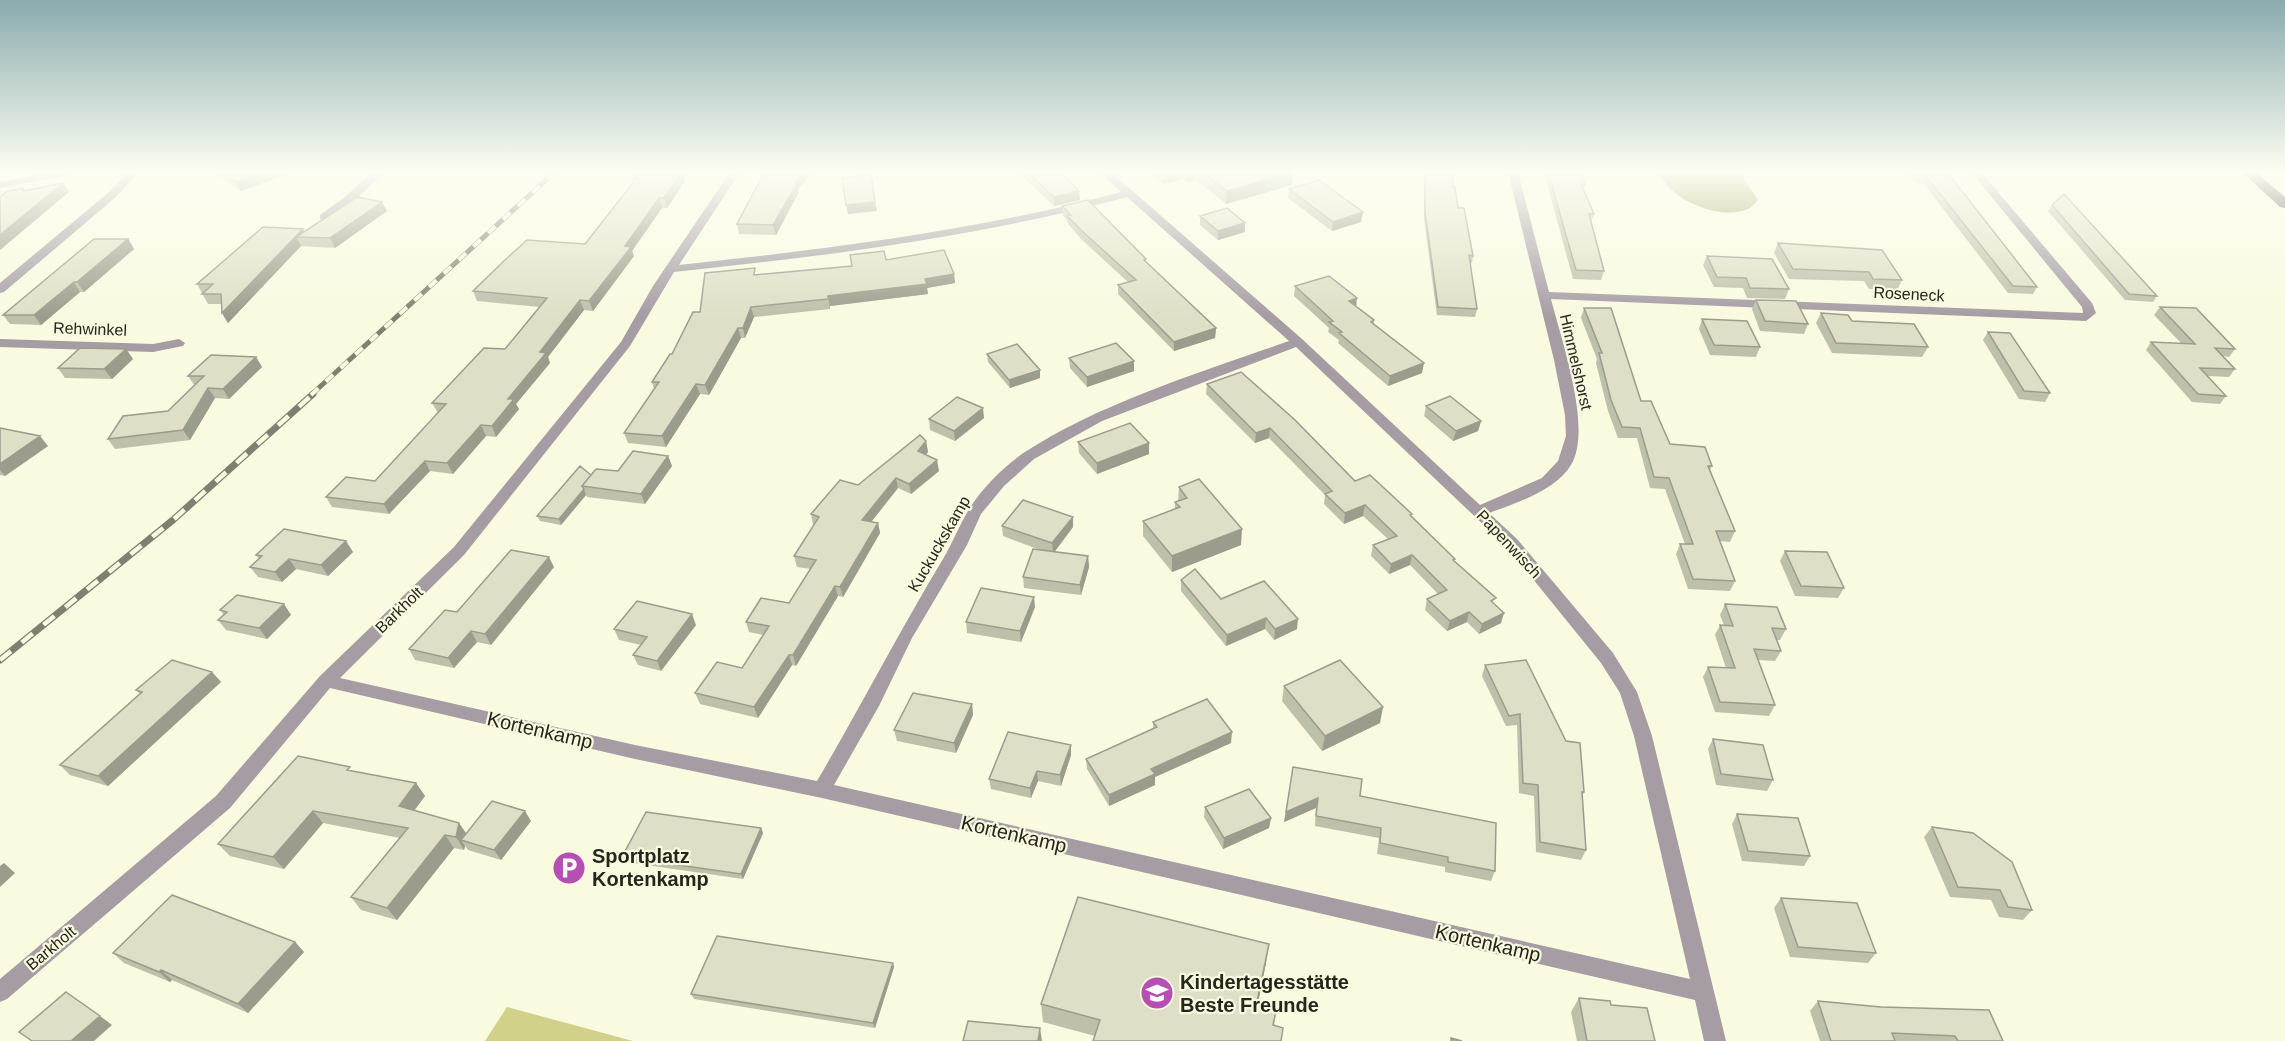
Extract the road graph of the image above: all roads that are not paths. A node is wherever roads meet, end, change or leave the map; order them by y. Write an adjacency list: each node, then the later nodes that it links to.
1 (82, 221): 8 (street)
2 (703, 221): 7 (street, Barkholt)
3 (1024, 221): 7 (street)
4 (1159, 221): 10 (street, Papenwisch)
5 (1525, 221): 9 (street, Himmelshorst)
6 (2017, 221): 9 (street, Roseneck)
7 (671, 269): 14 (street, Barkholt)
8 (0, 289)
9 (1543, 295): 13 (street, Himmelshorst)
10 (1298, 342): 13 (street, Papenwisch); 15 (street, Kuckuckskamp)
11 (0, 343): 12 (street, Rehwinkel)
12 (179, 343)
13 (1478, 511): 17 (street, Papenwisch)
14 (326, 681): 15 (street, Kortenkamp); 16 (street, Barkholt)
15 (822, 790): 17 (street, Kortenkamp)
16 (0, 992)
17 (1702, 992): 18 (street, Papenwisch)
18 (1715, 1041)

